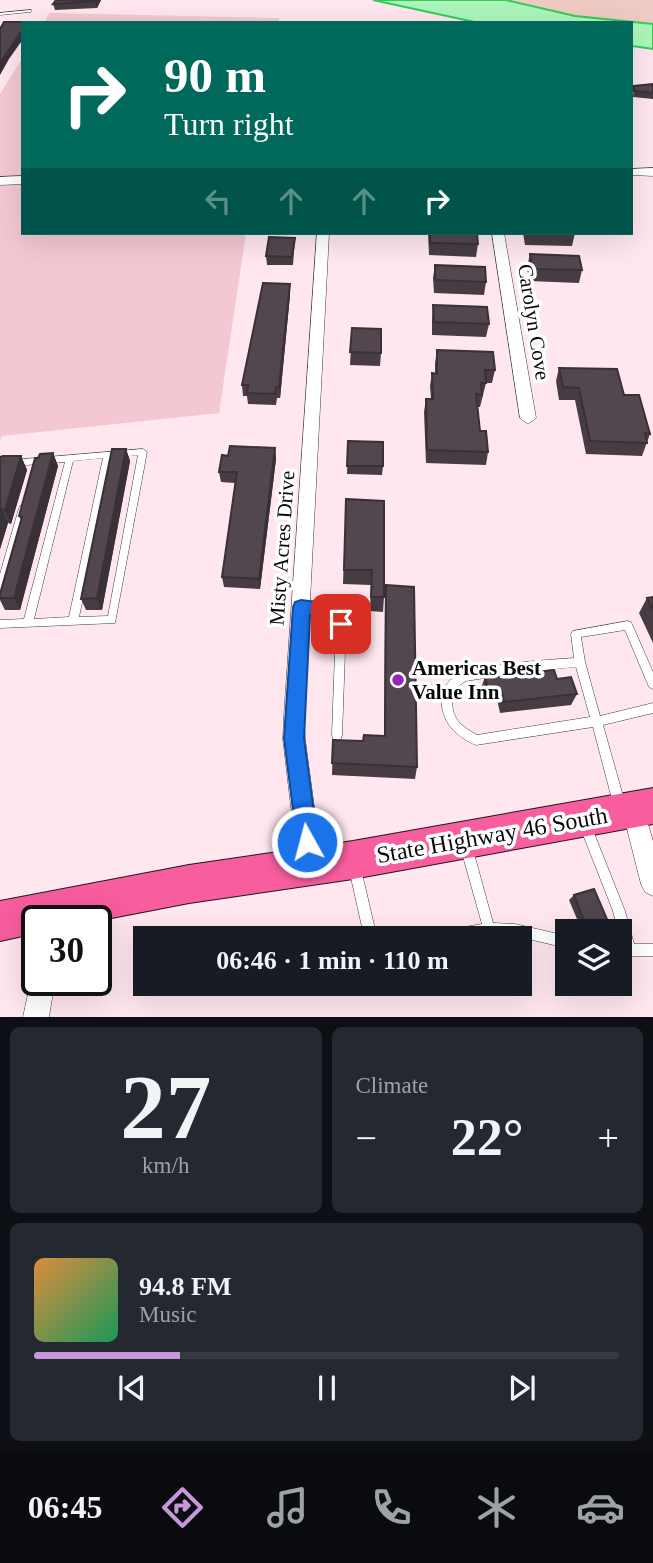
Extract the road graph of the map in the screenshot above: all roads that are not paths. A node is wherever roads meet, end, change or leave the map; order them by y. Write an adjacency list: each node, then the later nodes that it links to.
1 (15, 5): 2 (lane)
2 (19, 11): 3 (lane); 4 (lane)
3 (29, 11)
4 (0, 14)
5 (633, 172): 6 (street)
6 (653, 172)
7 (19, 180): 8 (street)
8 (0, 181)
9 (323, 235): 19 (street, Misty Acres Drive)
10 (498, 235): 11 (street, Carolyn Cove)
11 (528, 418)
12 (108, 455): 13 (lane); 20 (lane); 20 (lane)
13 (70, 458): 14 (lane); 21 (lane)
14 (36, 461): 15 (lane); 16 (lane)
15 (0, 469)
16 (32, 474)
17 (25, 500): 18 (lane)
18 (0, 591)
19 (301, 607): 27 (lane); 32 (street, Misty Acres Drive)
20 (73, 621): 21 (lane)
21 (28, 623): 22 (lane)
22 (0, 624)
23 (580, 662): 24 (lane); 26 (lane); 26 (lane)
24 (653, 684)
25 (653, 708): 26 (lane)
26 (598, 720): 28 (lane)
27 (337, 735)
28 (636, 809): 29 (main road, State Highway 46 South); 33 (street)
29 (582, 818): 30 (main road, State Highway 46 South); 36 (lane)
30 (465, 841): 31 (main road, State Highway 46 South); 39 (lane)
31 (353, 860): 32 (main road, State Highway 46 South); 38 (lane)
32 (310, 866): 34 (main road, State Highway 46 South)
33 (653, 884)
34 (97, 905)
35 (21, 919): 37 (main road, State Highway 46 South)
36 (620, 919)
37 (0, 921)
38 (368, 926)
39 (488, 926)
40 (532, 934): 41 (lane)
41 (555, 939)
42 (632, 950): 43 (lane)
43 (653, 950)
44 (39, 996): 45 (street)
45 (36, 1017)

